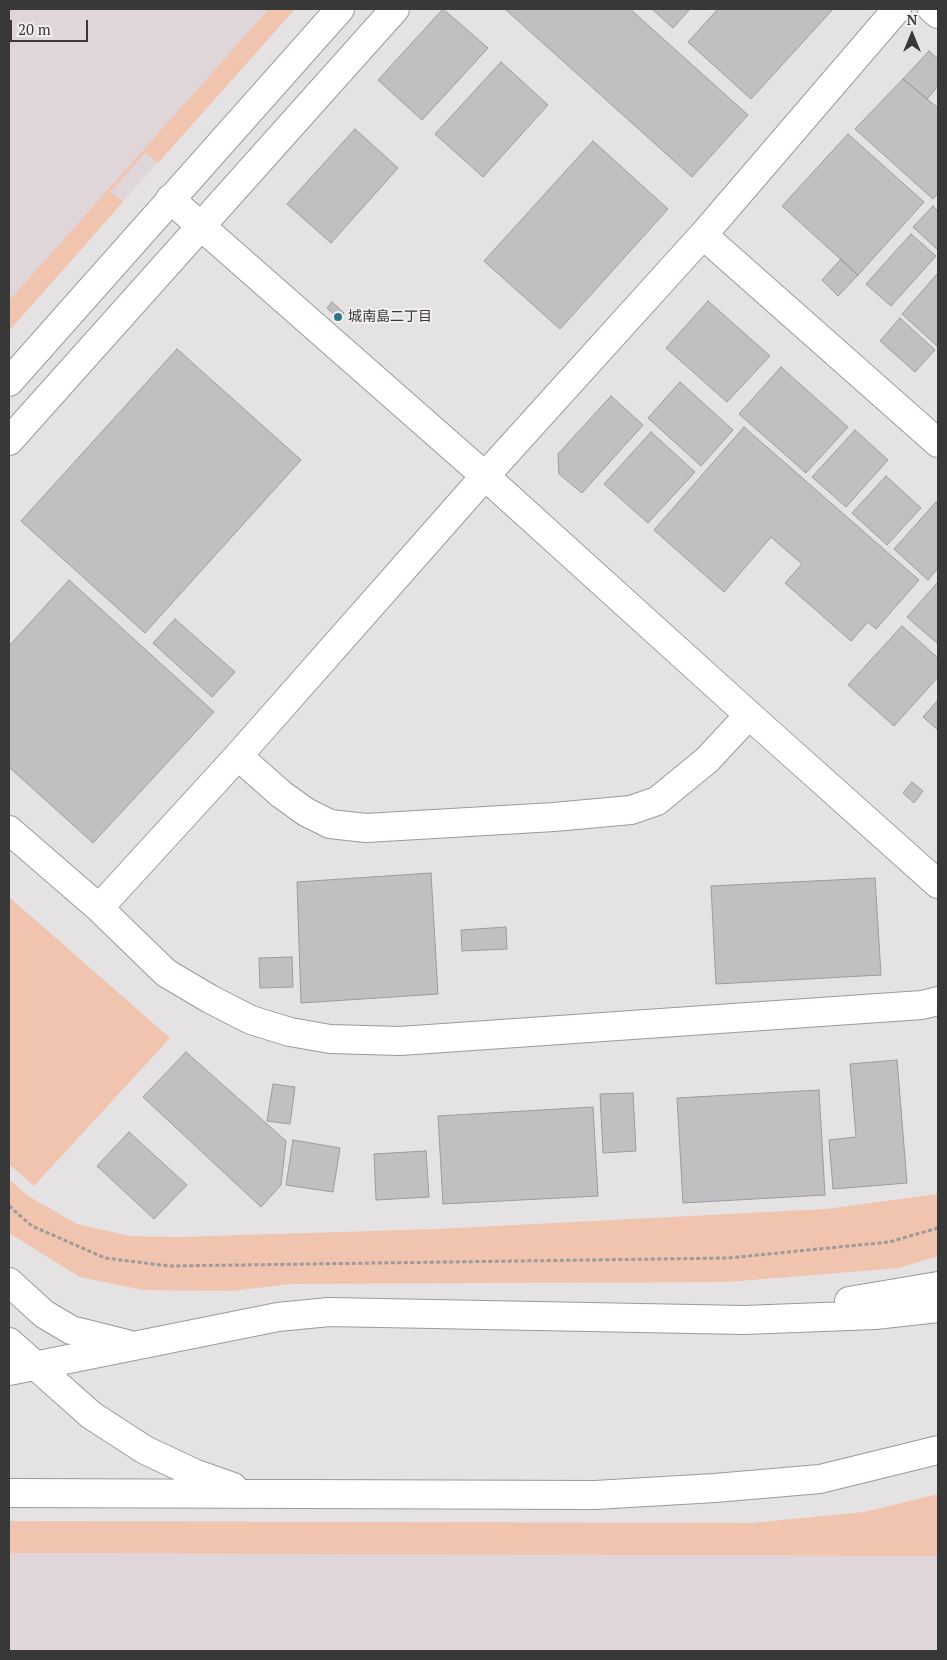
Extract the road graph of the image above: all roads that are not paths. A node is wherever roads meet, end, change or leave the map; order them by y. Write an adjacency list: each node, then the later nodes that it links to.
1 (340, 9): 6 (street)
2 (395, 9): 7 (street)
3 (897, 9): 8 (street)
4 (932, 9): 5 (street)
5 (938, 14)
6 (170, 199): 7 (street); 9 (street)
7 (201, 226): 10 (street); 12 (street)
8 (703, 235): 11 (street); 12 (street)
9 (9, 382)
10 (9, 441)
11 (938, 443)
12 (485, 476): 13 (street); 14 (street)
13 (749, 715): 14 (street); 16 (street)
14 (238, 756): 17 (street)
15 (9, 830): 17 (street)
16 (938, 884)
17 (99, 908): 18 (street)
18 (938, 1001)
19 (9, 1282): 24 (street)
20 (938, 1286): 22 (street)
21 (938, 1308): 22 (street)
22 (744, 1320): 24 (street)
23 (9, 1342): 25 (street)
24 (134, 1346): 25 (street)
25 (36, 1365): 26 (street); 31 (street)
26 (9, 1371)
27 (938, 1446): 29 (street)
28 (938, 1450): 29 (street)
29 (912, 1457): 31 (street)
30 (9, 1493): 31 (street)
31 (251, 1494)

